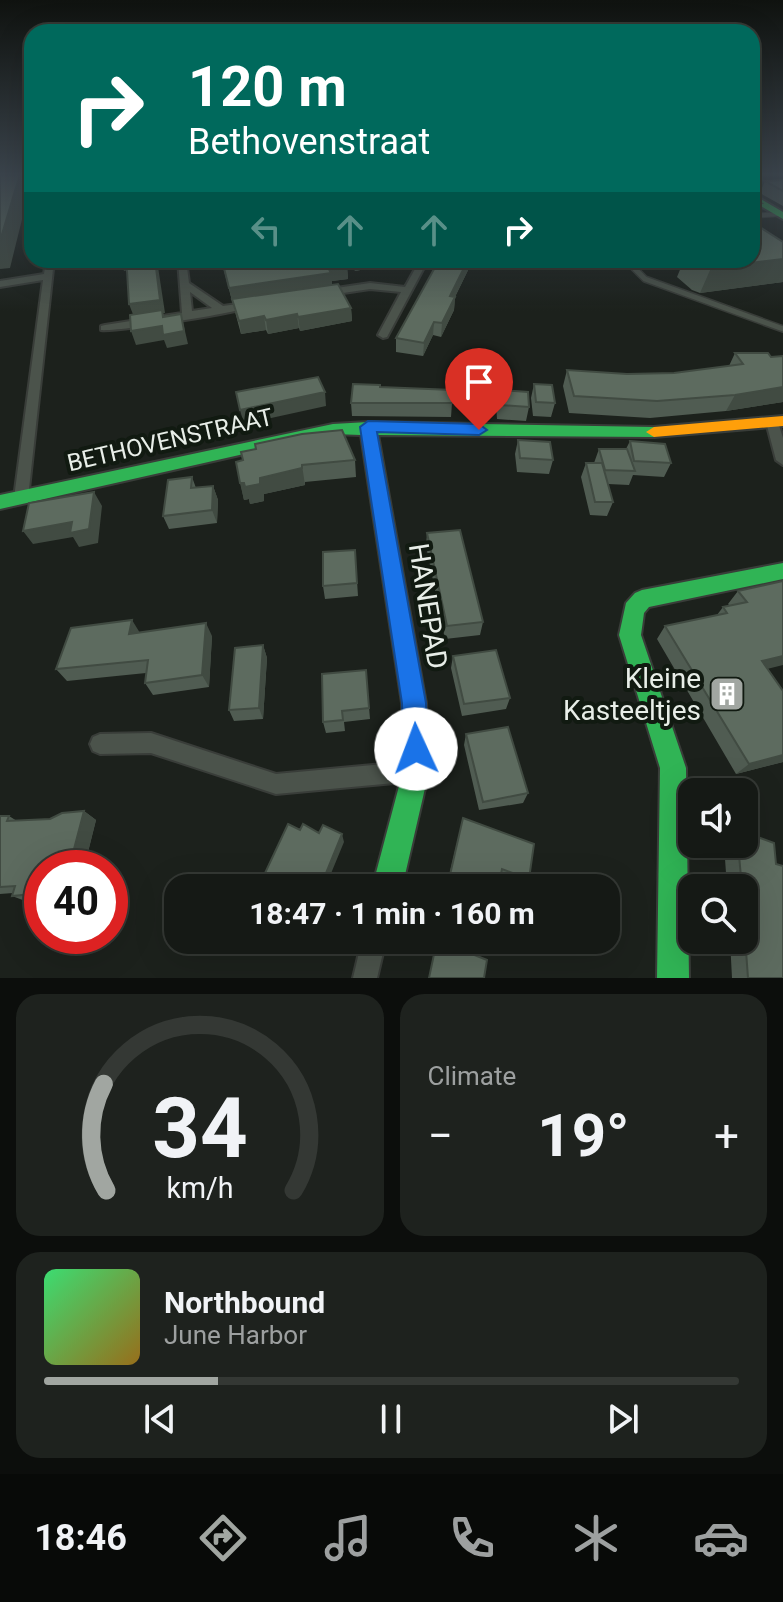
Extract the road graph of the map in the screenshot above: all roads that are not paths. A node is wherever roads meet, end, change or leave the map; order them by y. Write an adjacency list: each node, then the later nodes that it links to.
1 (49, 268): 5 (street)
2 (183, 268): 7 (street)
3 (419, 268): 8 (street)
4 (634, 268): 14 (lane)
5 (48, 276): 6 (street); 19 (street)
6 (0, 284)
7 (186, 285): 11 (street); 12 (street)
8 (406, 290): 9 (street); 15 (street)
9 (311, 295)
10 (266, 303): 11 (street)
11 (221, 310): 12 (street)
12 (187, 314): 13 (street)
13 (105, 328)
14 (783, 329)
15 (383, 335)
16 (777, 422): 17 (main road, BETHOVENSTRAAT); 18 (street)
17 (368, 427): 19 (main road, BETHOVENSTRAAT); 23 (main road, HANEPAD)
18 (783, 460)
19 (21, 498): 20 (main road, BETHOVENSTRAAT)
20 (0, 502)
21 (783, 571): 27 (main road)
22 (100, 744): 23 (street)
23 (416, 771): 24 (main road, HANEPAD)
24 (390, 874)
25 (371, 954): 26 (street)
26 (365, 978)
27 (673, 978)

